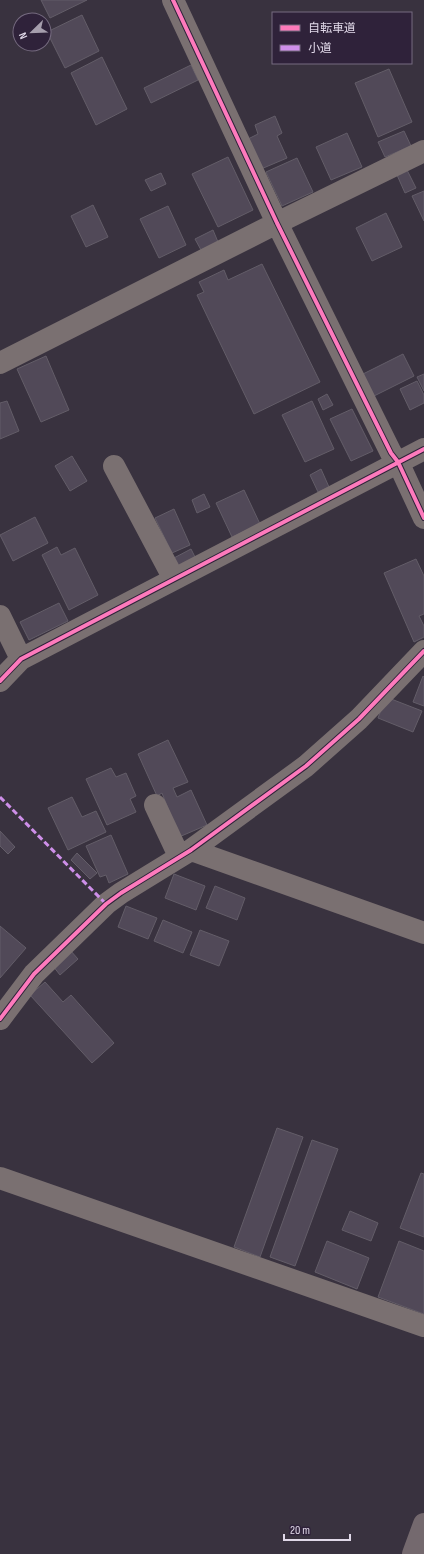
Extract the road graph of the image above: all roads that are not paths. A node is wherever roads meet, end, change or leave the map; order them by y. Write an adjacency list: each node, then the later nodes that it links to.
1 (173, 0): 3 (street)
2 (424, 151): 3 (street)
3 (277, 223): 4 (street); 6 (street)
4 (0, 362)
5 (424, 449): 6 (street)
6 (398, 462): 8 (street); 9 (street)
7 (114, 466): 9 (street)
8 (424, 518)
9 (174, 579): 12 (street)
10 (0, 616): 12 (street)
11 (424, 651): 15 (street)
12 (21, 659): 13 (street)
13 (0, 681)
14 (155, 805): 15 (street)
15 (185, 853): 16 (street); 17 (street)
16 (424, 933)
17 (0, 1019)
18 (0, 1178): 19 (street)
19 (424, 1326)
20 (424, 1524): 21 (street)
21 (413, 1554)

